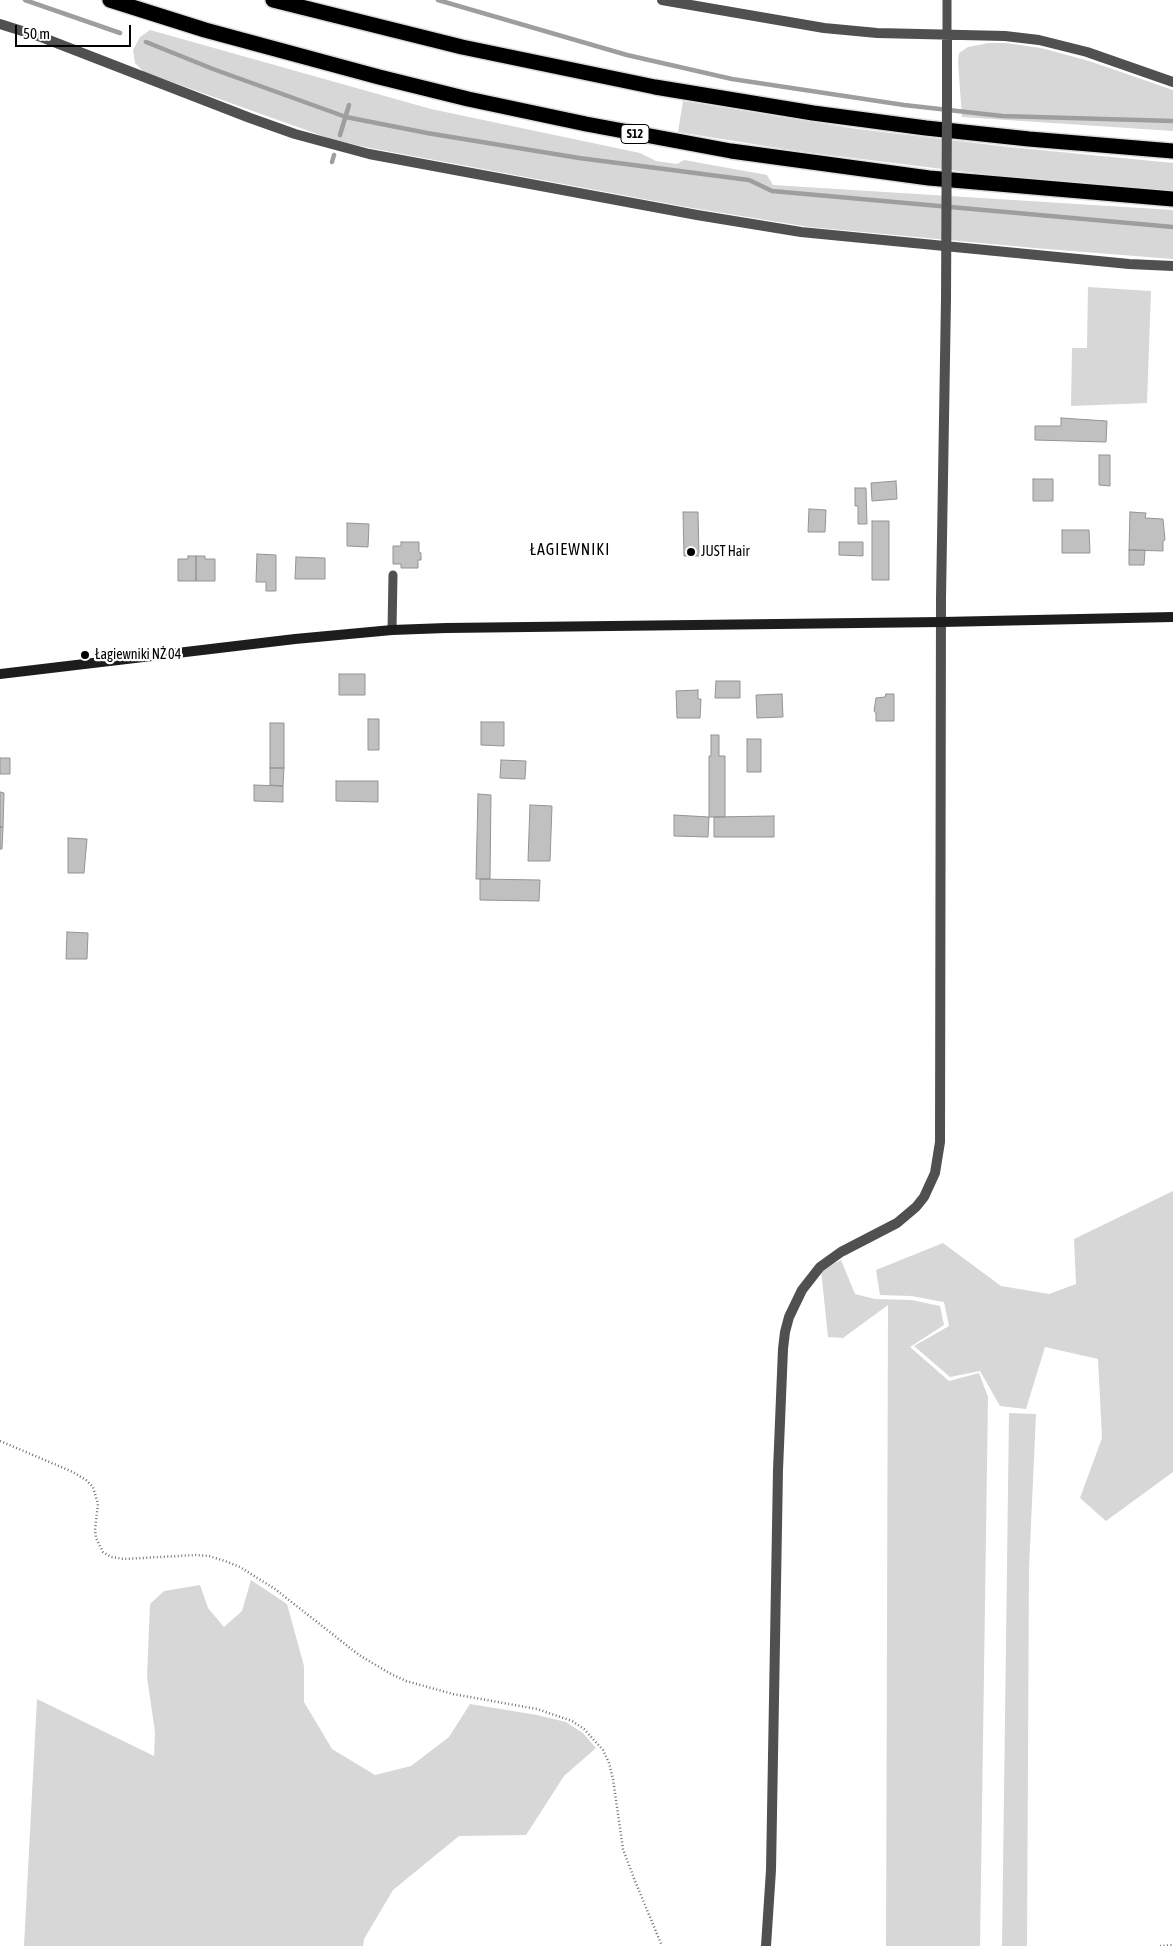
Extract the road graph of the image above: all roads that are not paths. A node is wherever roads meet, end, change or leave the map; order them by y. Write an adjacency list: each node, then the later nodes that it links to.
1 (110, 0): 9 (highway, S12)
2 (273, 0): 8 (highway)
3 (662, 0): 6 (street)
4 (947, 0): 6 (lane)
5 (0, 24): 10 (street)
6 (948, 35): 7 (street); 13 (street, bridge)
7 (1173, 82)
8 (1173, 151)
9 (1173, 199)
10 (1173, 266)
11 (394, 575): 14 (lane)
12 (1173, 617): 13 (street)
13 (942, 622): 14 (street); 16 (street)
14 (392, 630): 15 (street)
15 (0, 674)
16 (766, 1946)

